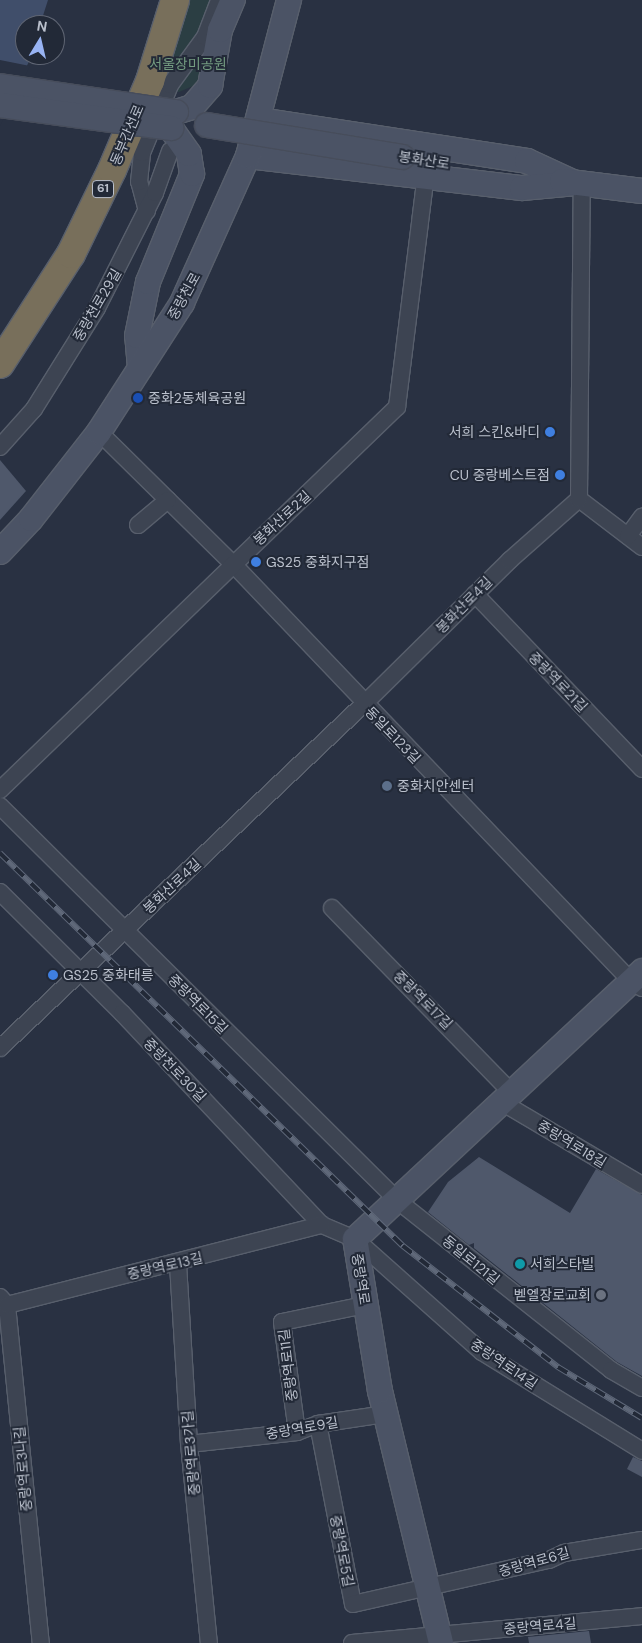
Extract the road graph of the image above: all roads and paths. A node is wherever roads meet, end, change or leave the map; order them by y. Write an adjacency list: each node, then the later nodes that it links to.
1 (175, 0): 14 (highway, 동부간선로 / 61)
2 (219, 0): 13 (street)
3 (233, 0): 8 (main road)
4 (289, 0): 7 (main road, 중랑천로)
5 (0, 86): 8 (main road, 봉화산로, bridge)
6 (0, 105): 8 (main road, 봉화산로, bridge)
7 (260, 120): 9 (main road, 중랑천로); 11 (main road)
8 (173, 130): 11 (main road, 봉화산로, bridge); 13 (street, 중랑천로29길); 15 (main road)
9 (248, 156): 10 (main road); 15 (main road, 중랑천로)
10 (426, 175): 11 (main road); 25 (street, 봉화산로2길)
11 (579, 184): 12 (main road, 봉화산로); 18 (street)
12 (642, 191)
13 (147, 211): 17 (street, 중랑천로29길)
14 (0, 364)
15 (140, 368): 16 (main road, 중랑천로)
16 (99, 432): 19 (street, 동일로123길); 24 (main road, 중랑천로)
17 (0, 447)
18 (578, 499): 22 (street); 26 (street, 봉화산로4길)
19 (168, 500): 21 (street); 25 (street, 동일로123길)
20 (642, 518): 22 (street)
21 (138, 525)
22 (628, 536): 23 (street)
23 (642, 547)
24 (0, 552)
25 (234, 565): 27 (street, 동일로123길); 29 (street, 봉화산로2길)
26 (475, 594): 27 (street, 봉화산로4길); 28 (street, 중랑역로21길)
27 (363, 705): 33 (street, 봉화산로4길); 35 (street, 동일로123길)
28 (642, 768)
29 (0, 790)
30 (0, 806): 33 (street, 중랑역로15길)
31 (0, 892): 34 (street, 중랑천로30길)
32 (332, 908): 37 (street, 중랑역로17길)
33 (125, 931): 34 (street, 봉화산로4길); 39 (street, 중랑역로15길)
34 (79, 973): 36 (street, 봉화산로4길); 40 (street, 중랑천로30길)
35 (638, 980): 37 (main road, 중랑역로)
36 (0, 1048)
37 (508, 1098): 38 (street, 중랑역로18길); 39 (main road, 중랑역로)
38 (642, 1185)
39 (398, 1201): 41 (main road, 중랑역로); 45 (street, 동일로121길)
40 (322, 1225): 41 (street, 중랑천로30길); 42 (street, 중랑역로13길)
41 (355, 1239): 44 (main road, 중랑역로); 50 (street, 중랑역로14길)
42 (178, 1264): 43 (street, 중랑역로13길); 49 (street, 중랑역로3가길)
43 (4, 1301): 55 (street, 중랑역로3나길)
44 (366, 1305): 46 (main road, 중랑역로); 48 (street, 중랑역로11길)
45 (642, 1388)
46 (386, 1414): 47 (street, 중랑역로9길); 52 (main road, 중랑역로)
47 (318, 1424): 48 (street, 중랑역로9길); 52 (street, 중랑역로5길)
48 (296, 1432): 49 (street, 중랑역로9길)
49 (189, 1444): 56 (street, 중랑역로3가길)
50 (642, 1451)
51 (642, 1540): 52 (street, 중랑역로6길)
52 (426, 1590): 54 (main road, 중랑역로)
53 (642, 1616): 54 (street, 중랑역로4길)
54 (440, 1639): 57 (street, 중랑역로4길)
55 (41, 1643)
56 (208, 1643)
57 (352, 1643)

